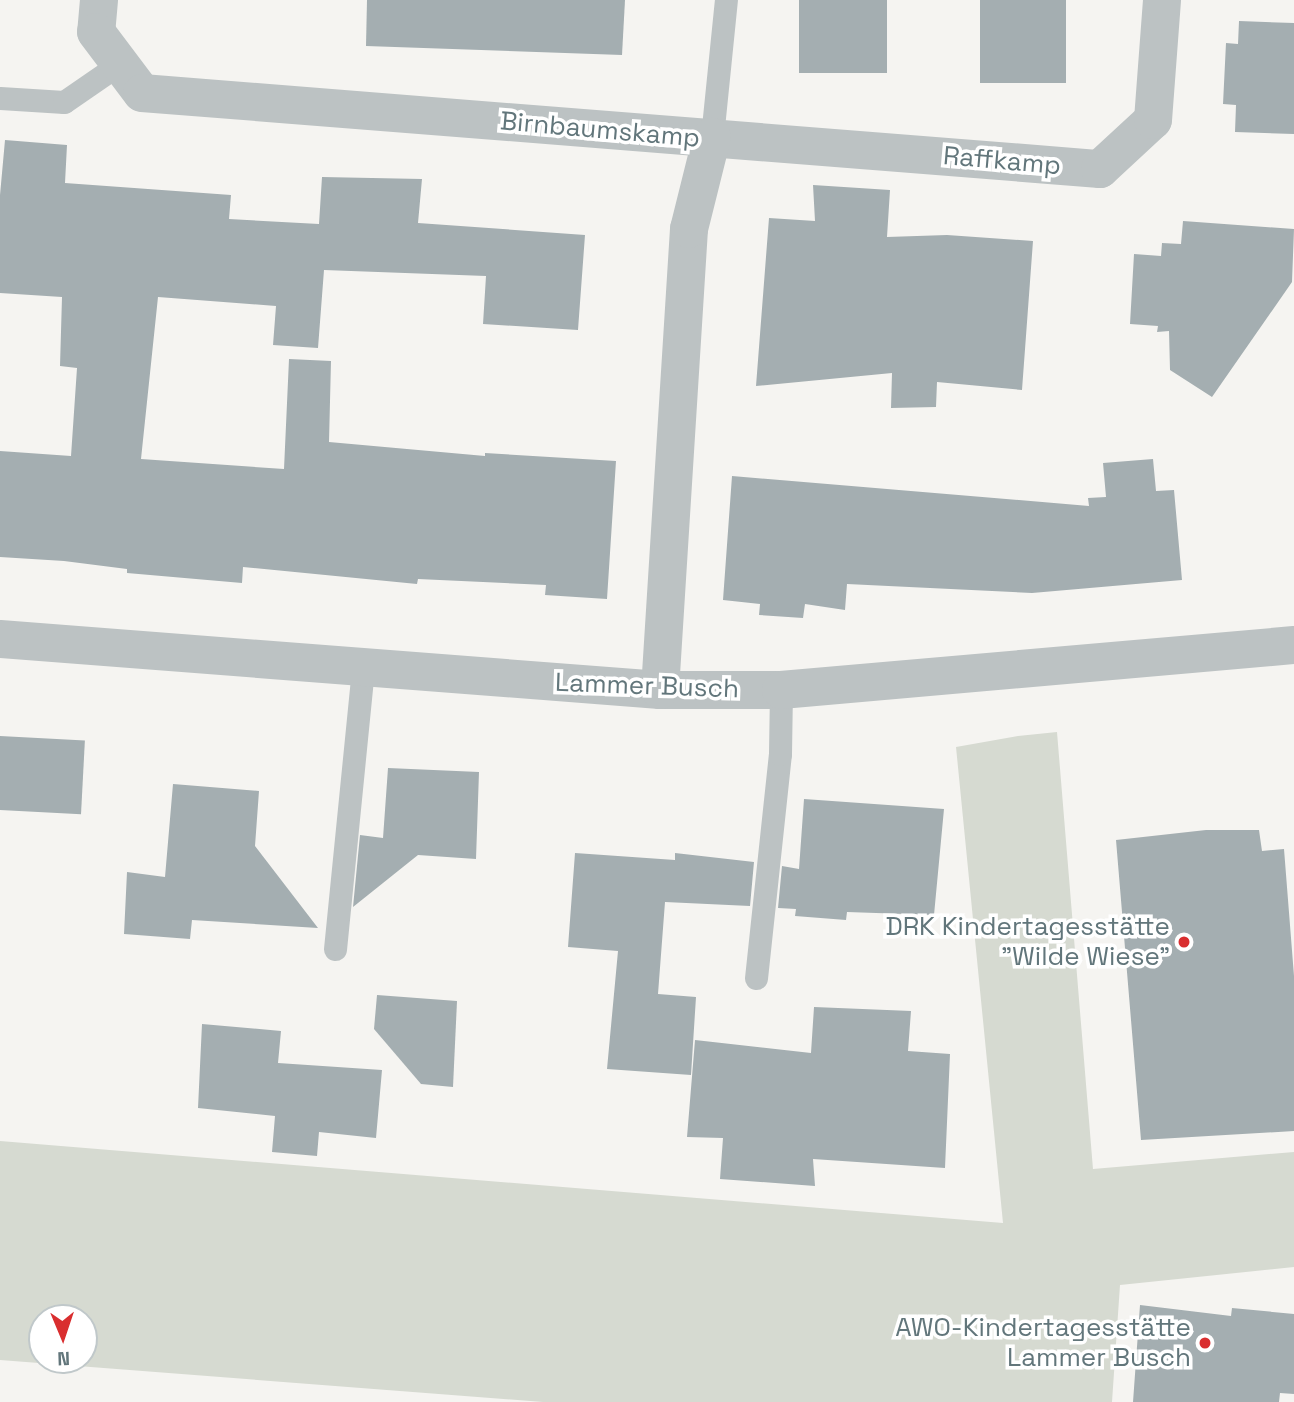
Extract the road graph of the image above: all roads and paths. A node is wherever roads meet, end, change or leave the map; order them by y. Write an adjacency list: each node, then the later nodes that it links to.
1 (99, 0): 4 (street, Birnbaumskamp)
2 (726, 0): 6 (lane)
3 (1162, 0): 6 (street, Raffkamp)
4 (119, 64): 5 (lane); 6 (street, Birnbaumskamp)
5 (0, 97)
6 (712, 137): 10 (street, Birnbaumskamp)
7 (0, 639): 9 (street, Lammer Busch)
8 (1294, 645): 11 (street, Lammer Busch)
9 (363, 668): 10 (street, Lammer Busch); 12 (lane)
10 (660, 690): 11 (street, Lammer Busch)
11 (781, 690): 13 (lane)
12 (335, 948)
13 (756, 978)

